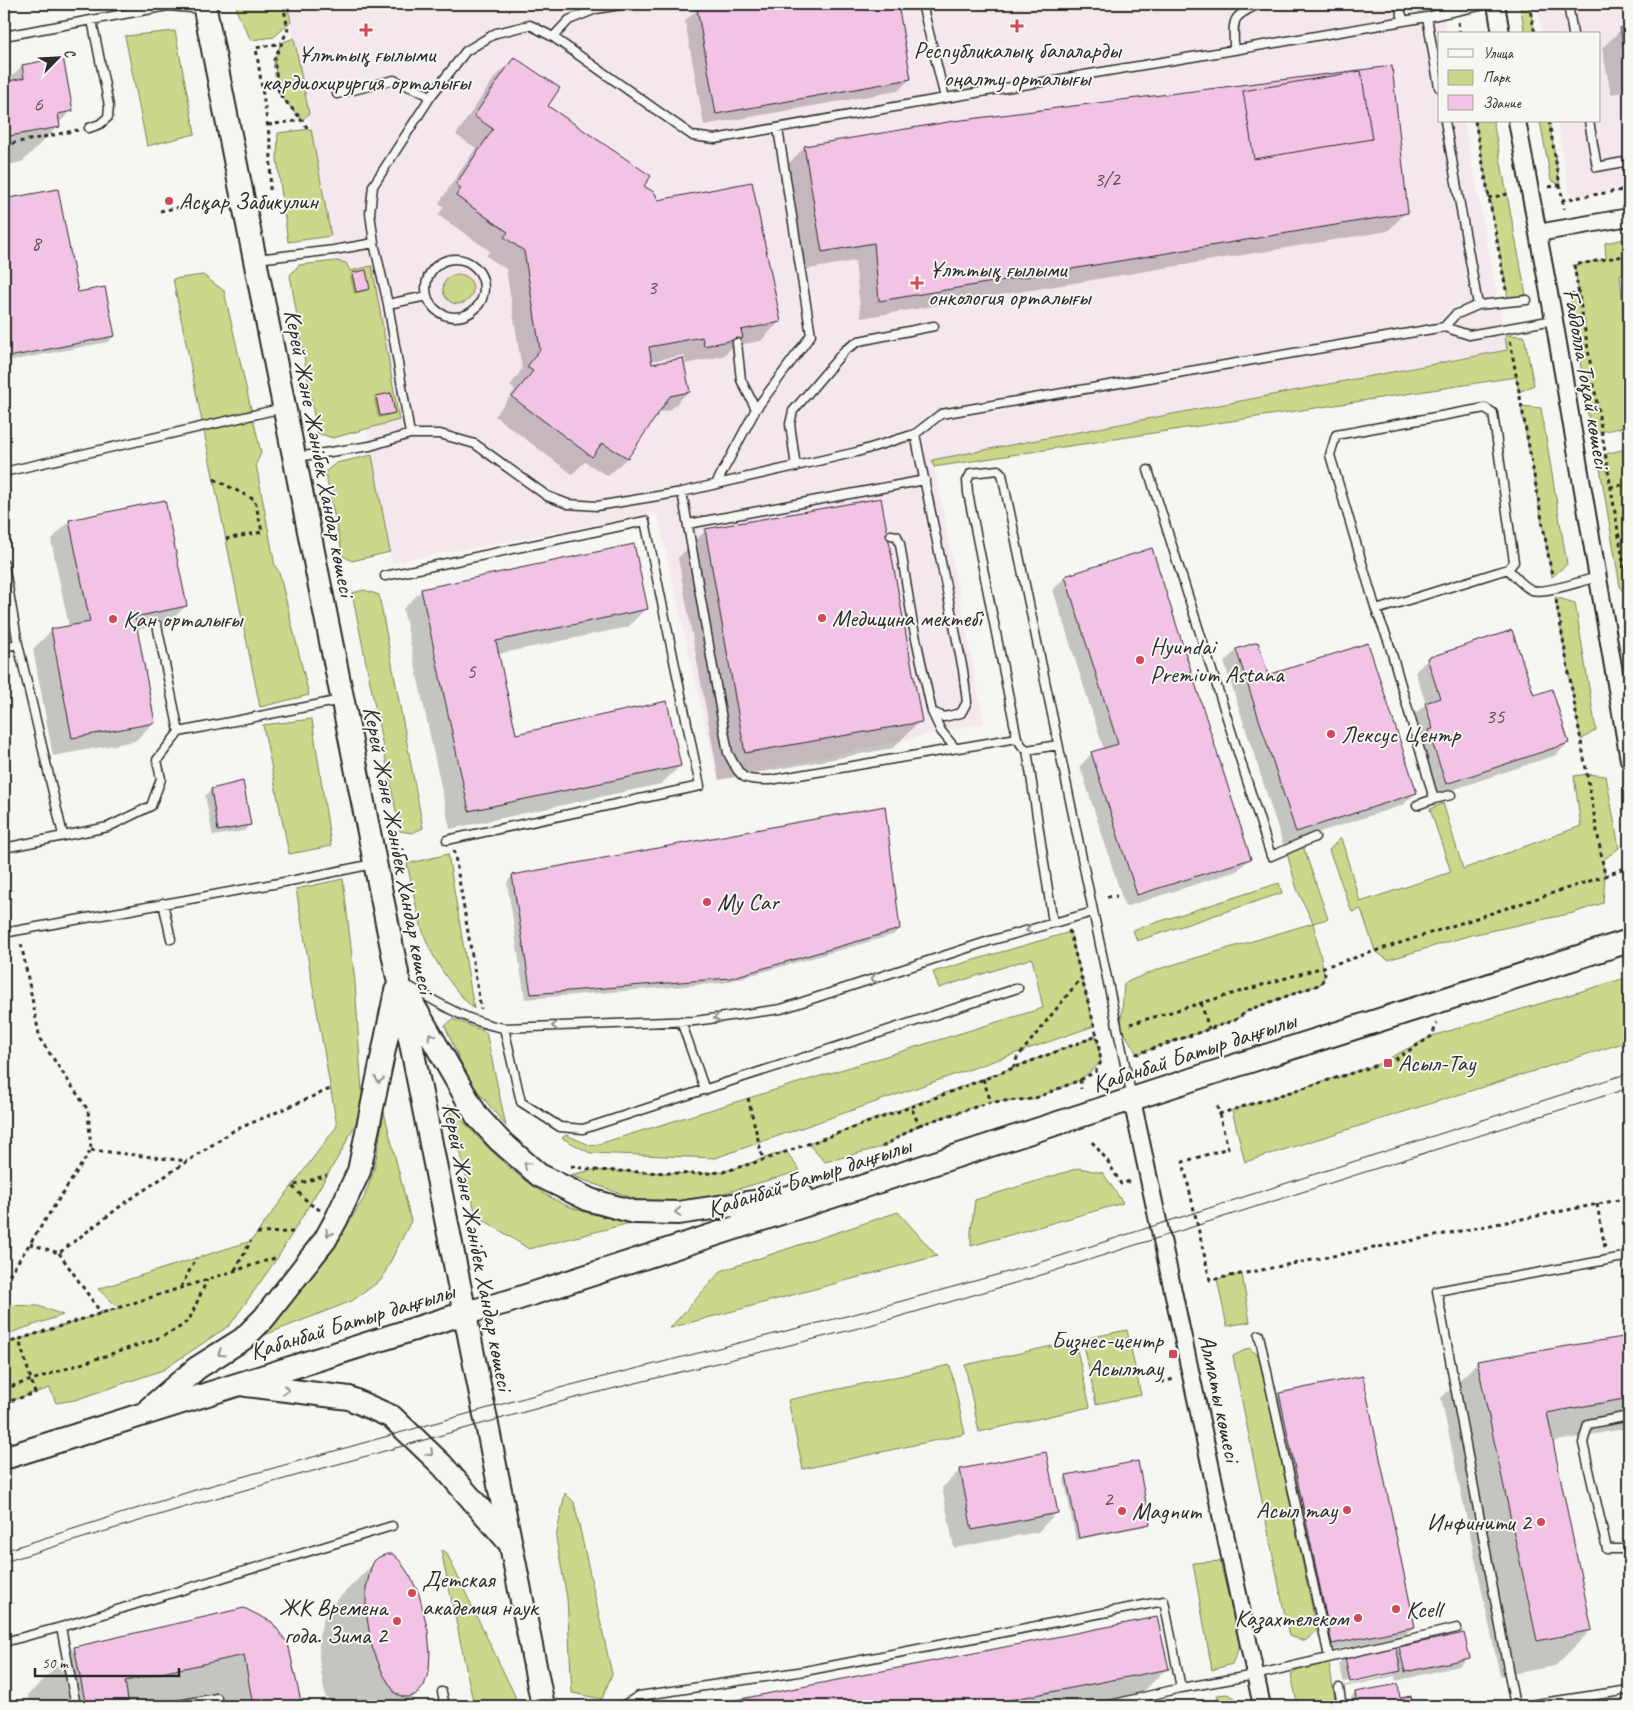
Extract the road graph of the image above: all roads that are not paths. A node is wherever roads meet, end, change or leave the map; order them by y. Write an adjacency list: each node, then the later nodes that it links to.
1 (626, 4): 15 (lane)
2 (922, 4): 20 (lane)
3 (1259, 4): 16 (lane)
4 (1398, 4): 11 (lane)
5 (1489, 4): 9 (lane)
6 (1496, 4): 12 (street)
7 (1568, 4): 13 (lane)
8 (205, 7): 10 (lane); 30 (main road, Керей Және Жәнібек Хандар көшесі)
9 (1427, 17): 11 (lane); 17 (lane)
10 (92, 20): 14 (lane); 24 (lane)
11 (1404, 21): 16 (lane)
12 (1502, 32)
13 (1573, 32)
14 (4, 36)
15 (553, 37): 19 (lane); 25 (lane)
16 (1234, 50): 20 (lane)
17 (1438, 81)
18 (337, 94): 19 (lane)
19 (431, 96): 29 (lane)
20 (945, 98): 25 (lane)
21 (1445, 122): 34 (lane)
22 (1518, 122): 28 (street, Ғабдолла Тоқай көшесі)
23 (1589, 122): 26 (lane)
24 (89, 128)
25 (778, 129): 40 (lane)
26 (1629, 161)
27 (1629, 218): 28 (street)
28 (1538, 233): 35 (street, Ғабдолла Тоқай көшесі)
29 (374, 243): 30 (lane); 33 (lane)
30 (255, 259): 39 (main road, Керей Және Жәнібек Хандар көшесі)
31 (427, 296): 31 (lane); 33 (lane)
32 (1527, 300): 34 (lane)
33 (388, 304): 41 (lane)
34 (1478, 305): 37 (lane)
35 (1554, 320): 37 (lane); 55 (street, Ғабдолла Тоқай көшесі)
36 (934, 326): 44 (lane)
37 (1444, 327): 42 (lane)
38 (736, 343): 40 (lane)
39 (284, 408): 43 (main road, Керей Және Жәнібек Хандар көшесі); 46 (lane)
40 (756, 409): 48 (lane)
41 (410, 434): 43 (lane); 49 (lane)
42 (914, 434): 44 (lane); 47 (lane)
43 (295, 458): 60 (main road, Керей Және Жәнібек Хандар көшесі)
44 (796, 466): 48 (lane)
45 (1148, 470): 72 (lane)
46 (4, 472)
47 (925, 480): 50 (lane); 61 (lane)
48 (716, 484): 49 (lane)
49 (682, 492): 50 (lane)
50 (688, 524): 65 (lane)
51 (891, 535): 61 (lane)
52 (4, 564): 58 (lane)
53 (1508, 569): 55 (lane); 56 (lane); 56 (lane)
54 (385, 576): 73 (lane)
55 (1597, 577): 67 (street, Ғабдолла Тоқай көшесі)
56 (1376, 610): 69 (lane)
57 (157, 625): 62 (lane)
58 (18, 644): 59 (lane); 71 (lane)
59 (4, 647)
60 (343, 700): 62 (lane); 75 (main road, Керей Және Жәнібек Хандар көшесі)
61 (932, 712): 65 (lane)
62 (179, 732): 71 (lane)
63 (1017, 738): 64 (lane); 65 (lane); 66 (lane)
64 (1058, 745): 66 (lane); 77 (lane)
65 (955, 748)
66 (1027, 750): 78 (lane)
67 (1629, 760)
68 (1451, 795): 69 (lane)
69 (1434, 799): 70 (lane)
70 (1416, 806)
71 (63, 835): 74 (lane)
72 (1314, 837)
73 (449, 839)
74 (4, 848)
75 (375, 863): 76 (lane); 82 (main road, Керей Және Жәнібек Хандар көшесі)
76 (162, 903): 79 (lane); 80 (lane)
77 (1093, 912): 78 (lane); 87 (lane)
78 (1052, 923): 84 (lane, one-way to 84)
79 (4, 933)
80 (171, 939)
81 (1629, 941): 87 (main road, Қабанбай Батыр даңғылы)
82 (398, 980): 85 (lane); 88 (main road, one-way to 82); 90 (main road, Керей Және Жәнібек Хандар көшесі); 93 (main road, one-way to 93)
83 (1018, 988): 86 (lane)
84 (681, 1021): 85 (lane, one-way to 85); 86 (lane)
85 (504, 1028): 86 (lane)
86 (705, 1090)
87 (1132, 1100): 88 (main road, Қабанбай Батыр даңғылы); 103 (street, Алматы көшесі)
88 (865, 1186): 90 (main road, Қабанбай Батыр даңғылы)
89 (1629, 1256): 119 (lane)
90 (465, 1313): 92 (main road, Қабанбай Батыр даңғылы); 97 (main road, Керей Және Жәнібек Хандар көшесі)
91 (1259, 1335): 102 (lane)
92 (238, 1384): 93 (main road, Қабанбай Батыр даңғылы); 97 (main road, one-way to 97)
93 (143, 1414): 95 (main road, Қабанбай Батыр даңғылы)
94 (1629, 1416): 98 (lane)
95 (4, 1458)
96 (392, 1526): 99 (lane)
97 (510, 1544): 113 (main road, Керей Және Жәнібек Хандар көшесі)
98 (1629, 1549)
99 (61, 1627): 101 (lane); 109 (lane)
100 (1457, 1628): 102 (lane)
101 (4, 1642)
102 (1330, 1657): 103 (lane)
103 (1255, 1674): 104 (lane); 117 (street, Алматы көшесі)
104 (1181, 1688): 108 (lane); 116 (lane)
105 (1339, 1688): 118 (lane)
106 (1629, 1690): 120 (lane)
107 (442, 1692): 112 (lane)
108 (639, 1696): 114 (lane); 115 (lane)
109 (76, 1706)
110 (173, 1706): 111 (lane)
111 (218, 1706)
112 (445, 1706)
113 (543, 1706)
114 (622, 1706)
115 (641, 1706)
116 (1106, 1706)
117 (1262, 1706)
118 (1342, 1706)
119 (1516, 1706)
120 (1523, 1706)

